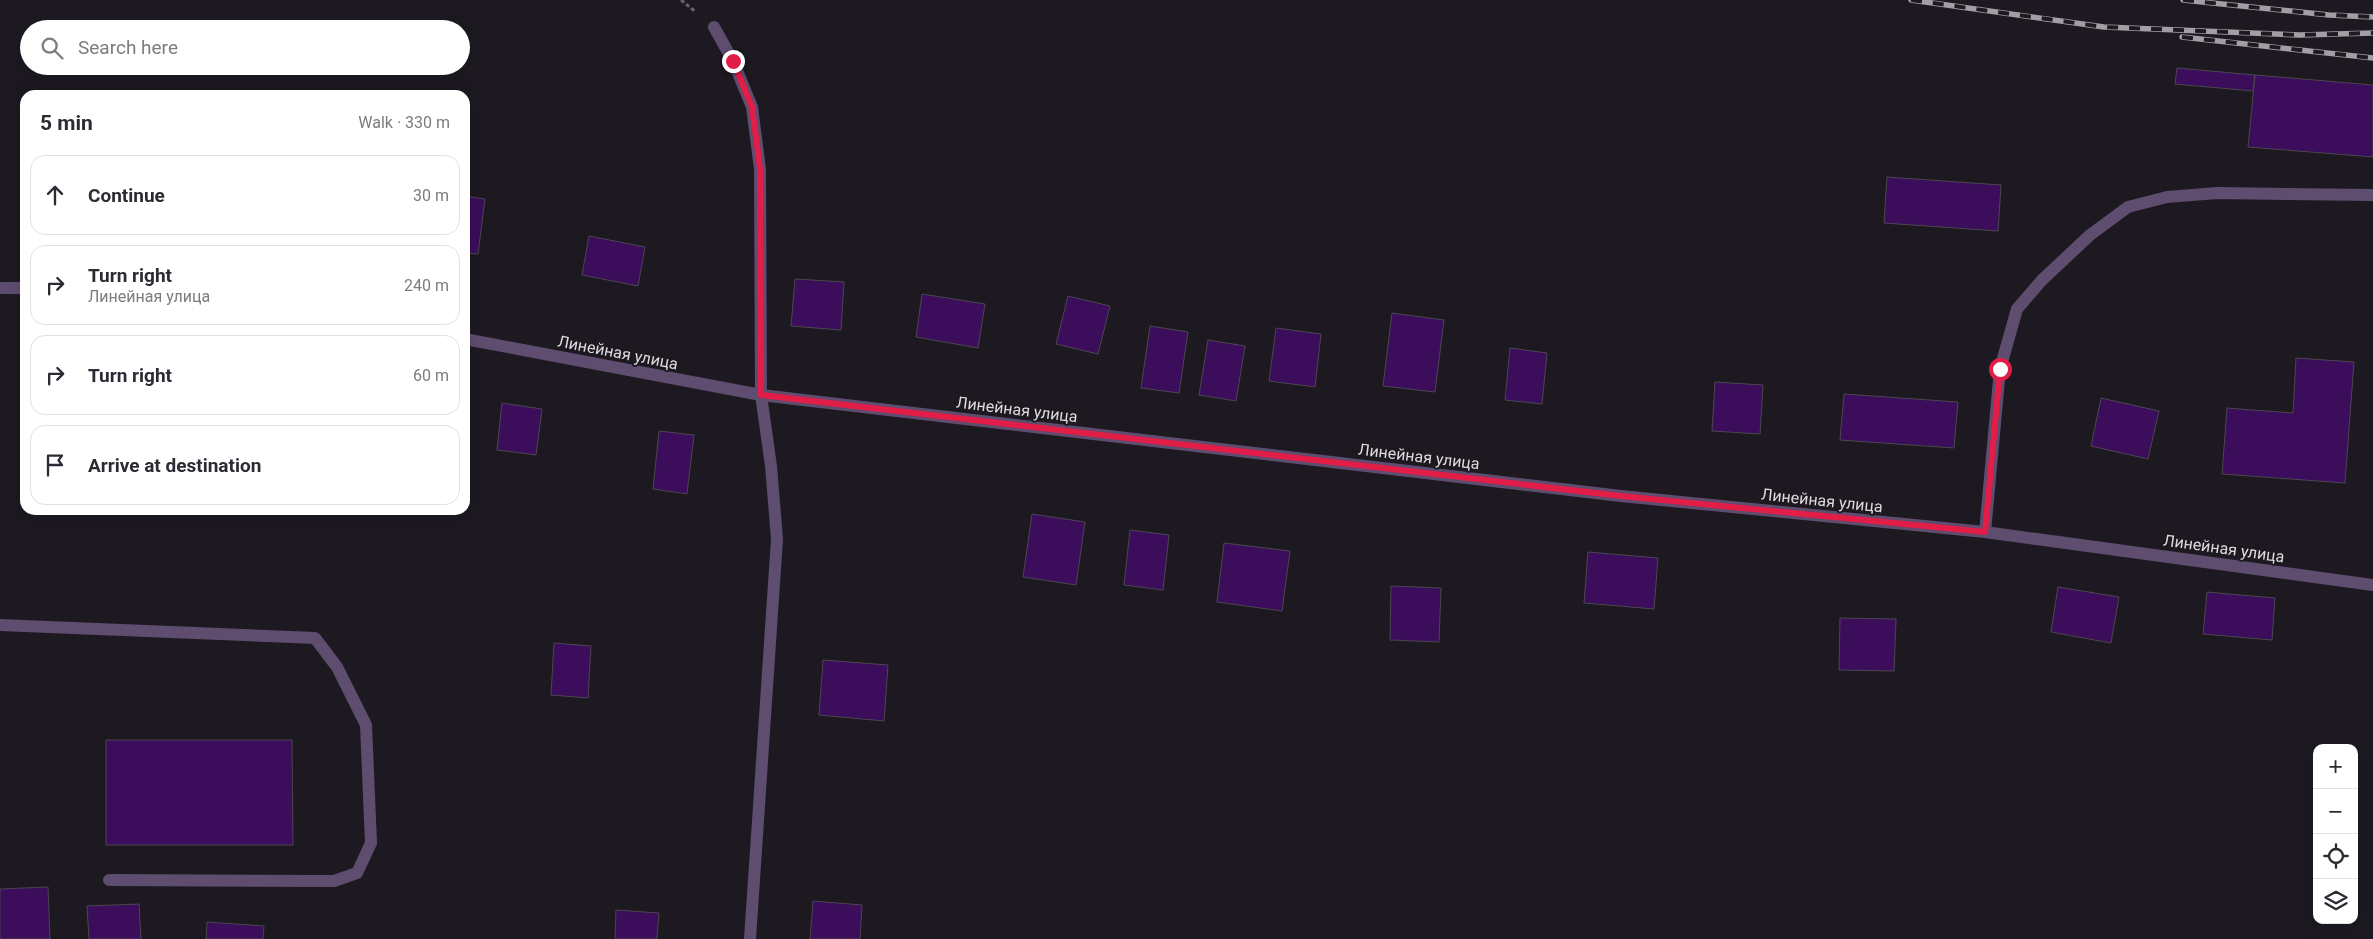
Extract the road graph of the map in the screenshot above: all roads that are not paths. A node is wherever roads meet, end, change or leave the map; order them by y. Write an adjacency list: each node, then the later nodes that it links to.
1 (714, 27): 6 (lane)
2 (2373, 194): 7 (lane)
3 (0, 288): 4 (lane)
4 (20, 288)
5 (470, 340): 6 (lane, Линейная улица)
6 (761, 395): 7 (lane, Линейная улица); 11 (lane)
7 (1985, 532): 8 (lane, Линейная улица)
8 (2373, 584)
9 (0, 624): 10 (lane)
10 (109, 880)
11 (750, 939)

